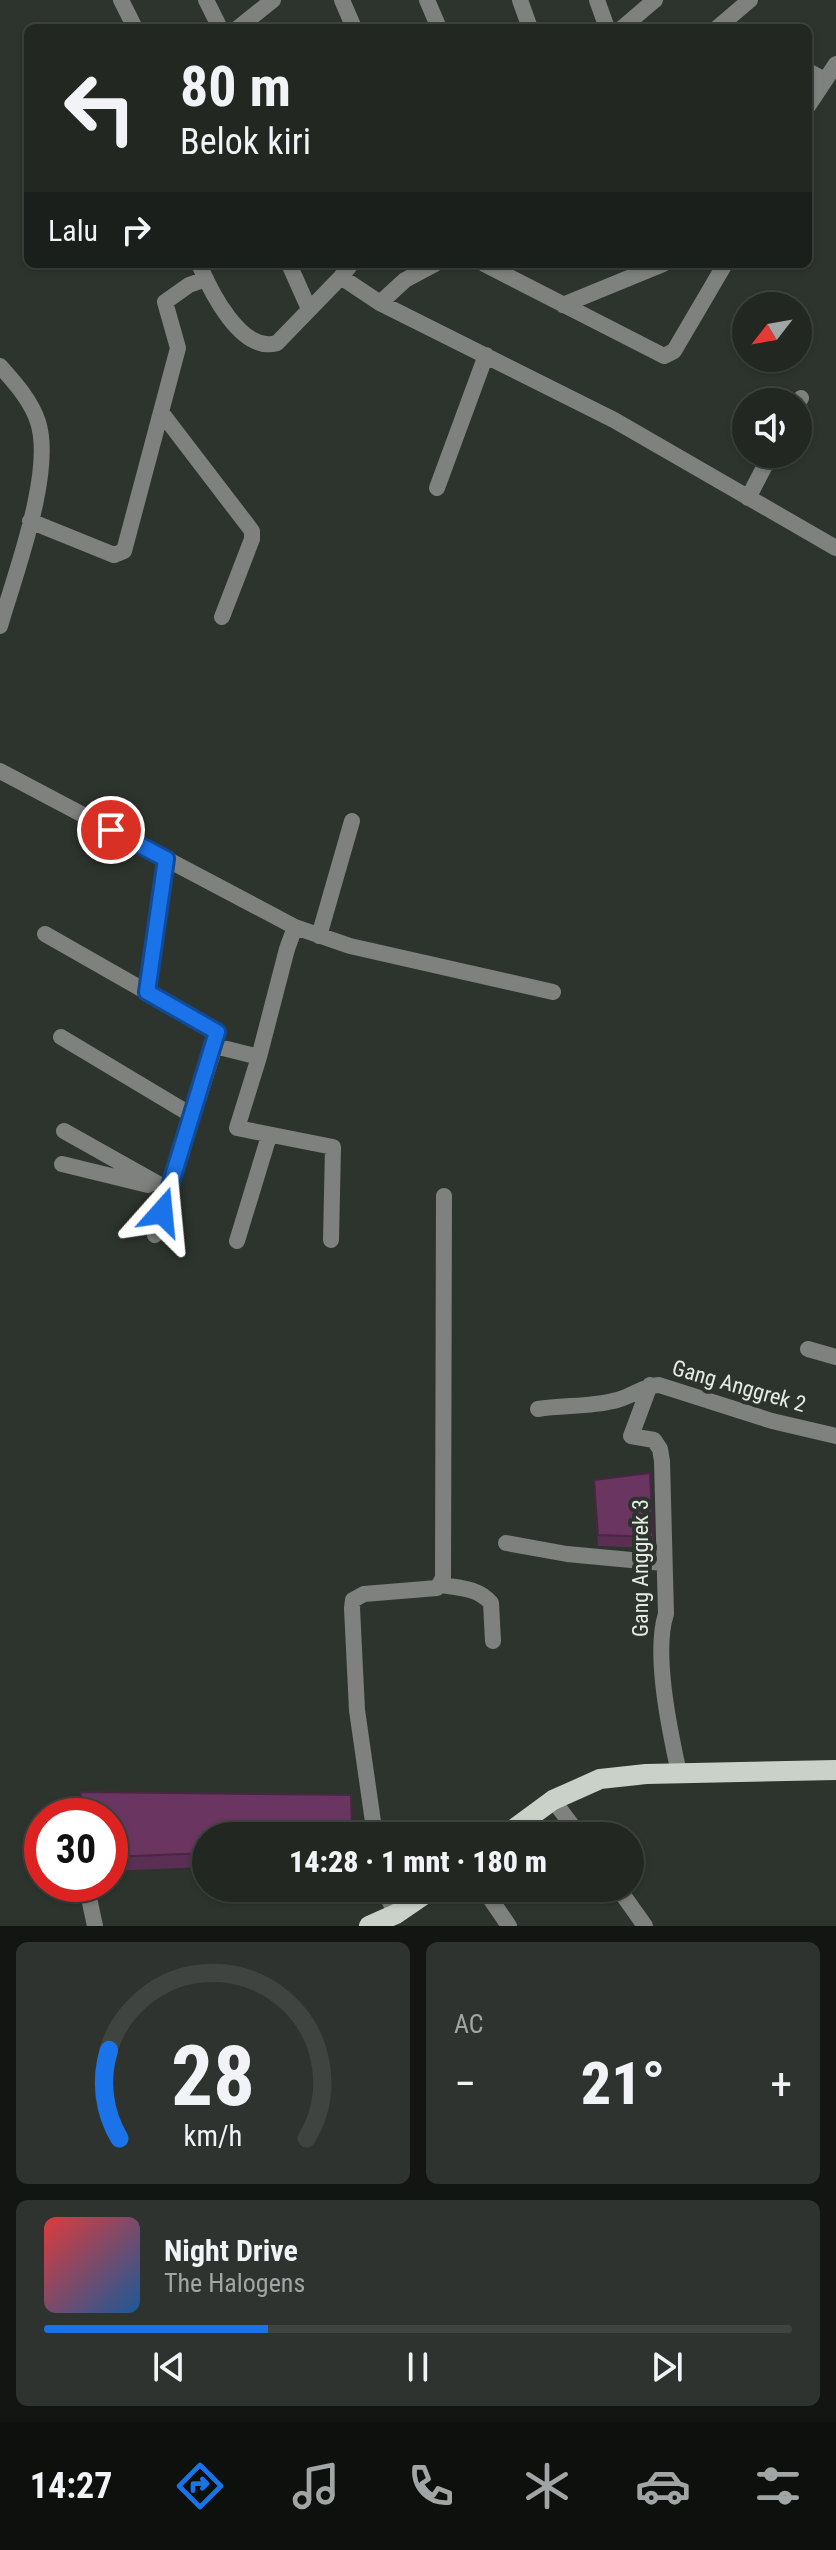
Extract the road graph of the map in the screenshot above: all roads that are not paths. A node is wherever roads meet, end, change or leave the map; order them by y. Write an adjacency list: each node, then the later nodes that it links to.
1 (121, 0): 10 (street)
2 (206, 0): 11 (street)
3 (342, 0): 13 (street)
4 (427, 0): 14 (street)
5 (520, 0): 15 (street)
6 (597, 0): 16 (street)
7 (655, 0): 17 (street)
8 (750, 0): 18 (street)
9 (267, 5): 12 (street)
10 (133, 24)
11 (218, 24)
12 (243, 24)
13 (352, 24)
14 (437, 24)
15 (529, 24)
16 (606, 24)
17 (627, 24)
18 (725, 24)
19 (812, 71): 20 (street)
20 (833, 71): 21 (street)
21 (812, 100)
22 (291, 268): 31 (street)
23 (428, 268): 29 (street)
24 (492, 268): 30 (street)
25 (653, 268): 30 (street)
26 (723, 268): 30 (street)
27 (346, 270): 29 (street); 31 (street)
28 (202, 272): 31 (street); 34 (street)
29 (380, 303): 32 (street)
30 (563, 305)
31 (309, 309)
32 (486, 355): 36 (street); 37 (street)
33 (0, 366): 38 (street)
34 (161, 412): 38 (street); 40 (street)
35 (764, 468): 37 (street)
36 (437, 488)
37 (748, 498): 39 (street)
38 (30, 521): 41 (street)
39 (836, 548)
40 (222, 617)
41 (0, 626)
42 (0, 771): 44 (street)
43 (352, 821): 47 (street)
44 (166, 859): 45 (street); 48 (street)
45 (295, 927): 47 (street); 52 (street)
46 (45, 934): 48 (street)
47 (319, 936): 49 (street)
48 (147, 992): 51 (street)
49 (553, 992)
50 (61, 1037): 53 (street)
51 (215, 1046): 52 (street); 53 (street)
52 (259, 1057): 55 (street)
53 (193, 1116): 57 (street)
54 (64, 1131): 57 (street)
55 (269, 1136): 60 (street); 61 (street)
56 (62, 1164): 57 (street)
57 (169, 1190): 59 (street)
58 (444, 1196): 69 (street)
59 (155, 1235)
60 (331, 1240)
61 (237, 1241)
62 (808, 1349): 63 (street)
63 (836, 1357)
64 (650, 1385): 65 (street, Gang Anggrek 2); 66 (street, Gang Anggrek 2); 68 (street, Gang Anggrek 3)
65 (538, 1409)
66 (836, 1436)
67 (506, 1543): 68 (street)
68 (663, 1563): 72 (street, Gang Anggrek 3)
69 (441, 1585): 70 (street); 74 (street)
70 (493, 1641)
71 (836, 1770): 72 (main road)
72 (679, 1773): 73 (main road)
73 (553, 1800): 75 (main road); 76 (street)
74 (373, 1822)
75 (523, 1822)
76 (570, 1822)
77 (90, 1902): 83 (street)
78 (390, 1902): 82 (street)
79 (414, 1902): 82 (main road)
80 (493, 1902): 85 (street)
81 (628, 1902): 86 (street)
82 (396, 1914): 84 (main road)
83 (95, 1926)
84 (369, 1926)
85 (509, 1926)
86 (645, 1926)

